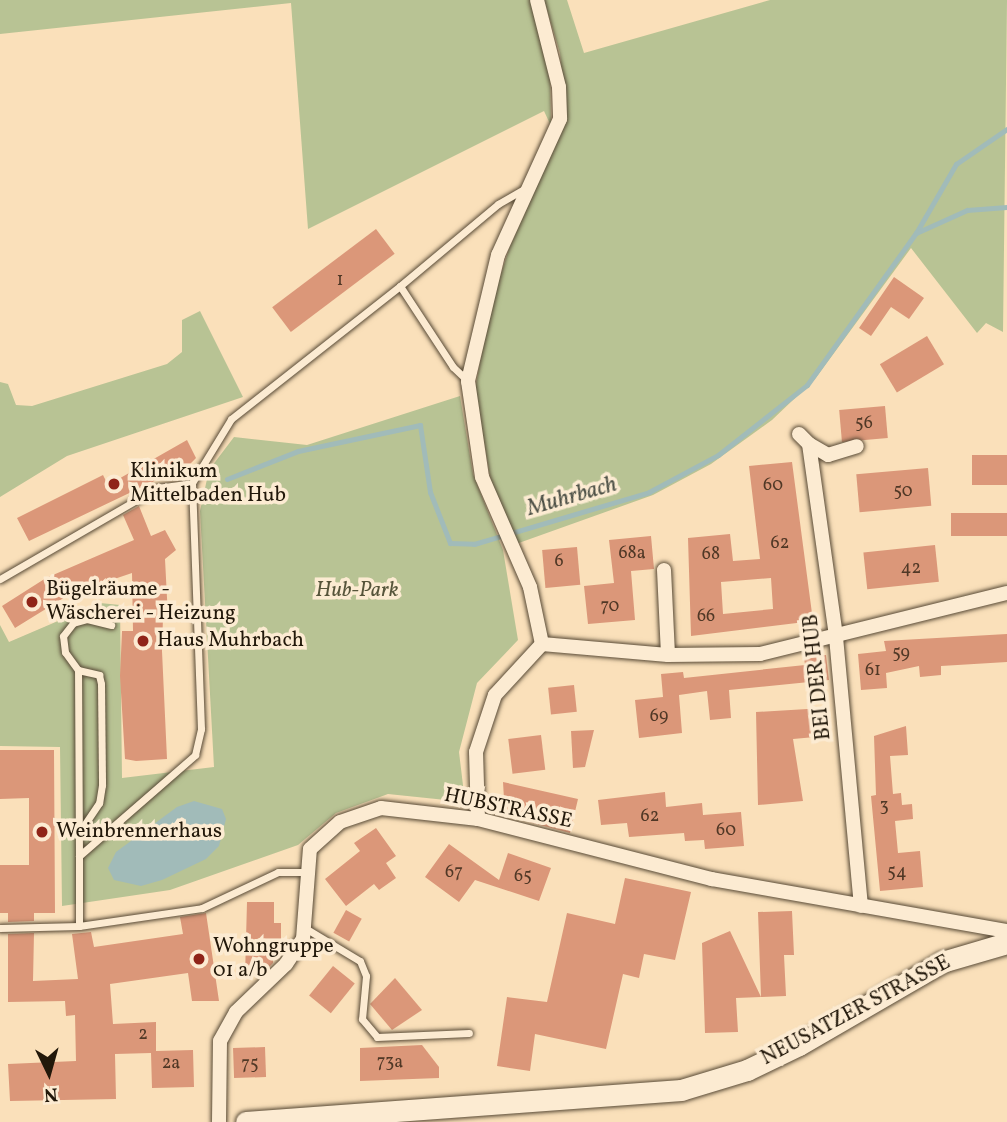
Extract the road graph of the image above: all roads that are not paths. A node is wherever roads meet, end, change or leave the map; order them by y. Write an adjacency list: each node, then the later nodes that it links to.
1 (537, 0): 2 (street)
2 (528, 187): 3 (lane); 4 (street)
3 (400, 286): 4 (lane); 6 (lane)
4 (468, 381): 12 (street)
5 (857, 446): 11 (street, BEI DER HUB)
6 (192, 484): 8 (lane); 17 (lane)
7 (664, 570): 13 (street)
8 (0, 579)
9 (1007, 593): 11 (street)
10 (111, 625): 14 (lane)
11 (836, 637): 13 (street); 19 (street, BEI DER HUB)
12 (541, 644): 13 (street); 15 (street)
13 (667, 655)
14 (78, 670): 16 (lane); 16 (lane)
15 (478, 819): 18 (street, HUBSTRASSE); 19 (street, HUBSTRASSE)
16 (80, 831): 17 (lane)
17 (79, 856): 20 (lane)
18 (304, 872): 20 (lane); 22 (street, HUBSTRASSE)
19 (861, 906): 23 (street, HUBSTRASSE)
20 (79, 926): 21 (lane)
21 (0, 928)
22 (304, 928): 25 (lane); 26 (street, HUBSTRASSE)
23 (1007, 931)
24 (1007, 943): 27 (main road, NEUSATZER STRASSE)
25 (469, 1033)
26 (219, 1122)
27 (246, 1122)

